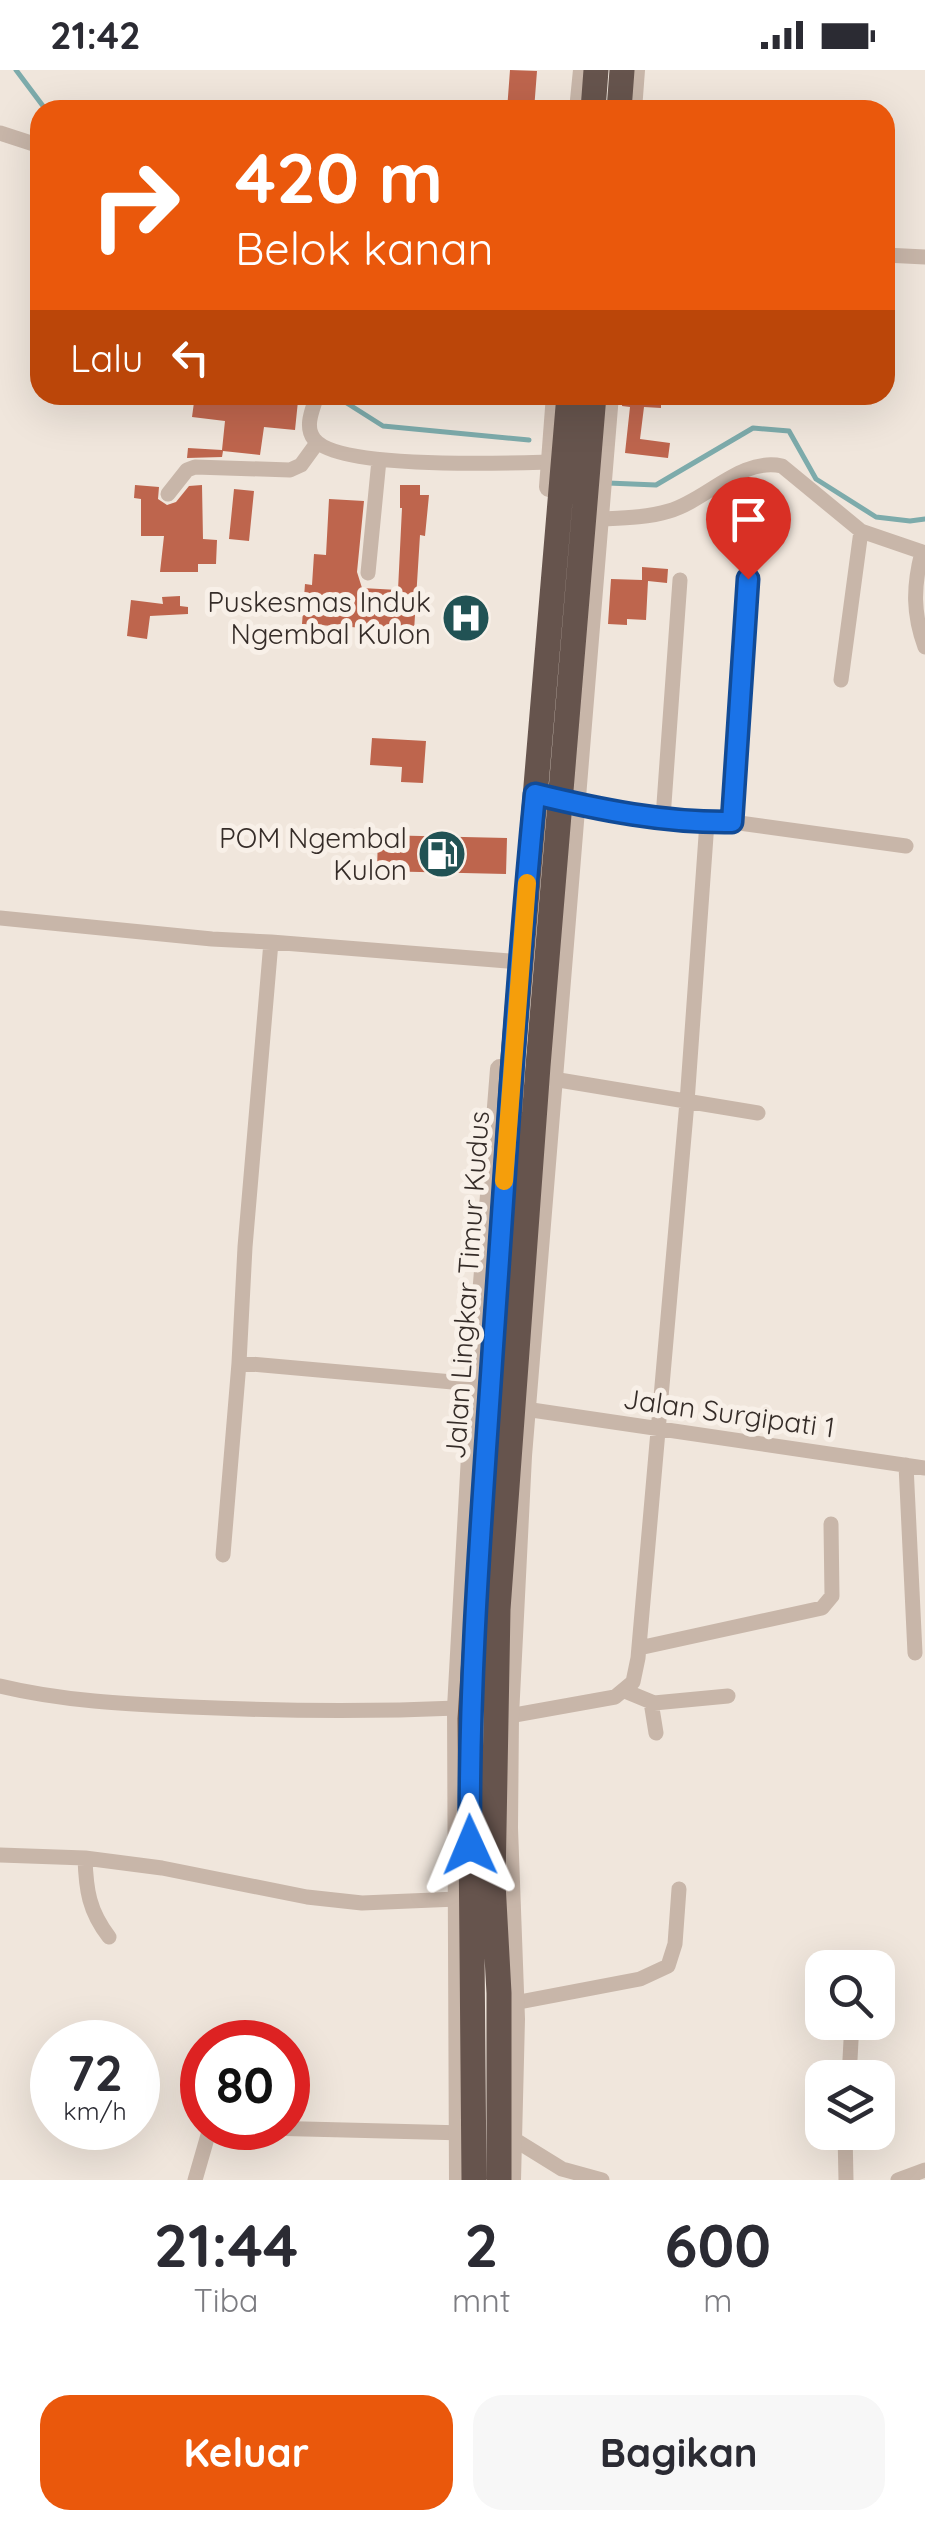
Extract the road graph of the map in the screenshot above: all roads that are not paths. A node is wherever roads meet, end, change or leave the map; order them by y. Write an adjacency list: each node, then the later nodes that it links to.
1 (582, 70): 6 (street)
2 (596, 70): 7 (highway)
3 (622, 70): 8 (highway)
4 (635, 70): 9 (street)
5 (651, 70): 10 (street)
6 (580, 100)
7 (594, 100)
8 (627, 100)
9 (629, 100)
10 (631, 100)
11 (0, 133): 12 (street)
12 (30, 143)
13 (895, 255): 14 (street)
14 (925, 256)
15 (314, 405): 20 (street)
16 (555, 405): 22 (street)
17 (569, 405): 32 (highway, Jalan Lingkar Timur Kudus)
18 (593, 405): 32 (highway, Jalan Lingkar Timur Kudus)
19 (608, 405): 24 (street)
20 (317, 444): 21 (street); 23 (street)
21 (378, 460): 22 (street); 27 (street)
22 (551, 462): 32 (street)
23 (168, 494)
24 (599, 519): 25 (street); 32 (street)
25 (861, 530): 26 (street); 31 (street)
26 (923, 553): 30 (street)
27 (368, 573)
28 (748, 579): 35 (street)
29 (680, 580): 33 (street)
30 (925, 647)
31 (841, 680)
32 (549, 797): 33 (street); 39 (highway, Jalan Lingkar Timur Kudus); 40 (street); 67 (highway, Jalan Lingkar Timur Kudus)
33 (664, 818): 34 (street)
34 (707, 822): 35 (street); 41 (street)
35 (732, 822): 36 (street)
36 (906, 846)
37 (0, 918): 38 (street)
38 (270, 942): 39 (street); 43 (street)
39 (515, 962): 44 (street); 67 (highway, Jalan Lingkar Timur Kudus)
40 (553, 1079): 41 (street); 45 (street)
41 (686, 1102): 42 (street); 46 (street)
42 (758, 1114)
43 (239, 1362): 44 (street); 50 (street)
44 (474, 1384): 57 (street)
45 (526, 1409): 46 (street, Jalan Surgipati 1); 58 (street)
46 (656, 1427): 47 (street, Jalan Surgipati 1); 51 (street)
47 (906, 1465): 48 (street, Jalan Surgipati 1); 52 (street)
48 (925, 1468)
49 (831, 1524): 51 (street)
50 (223, 1555)
51 (640, 1648): 54 (street)
52 (915, 1653)
53 (0, 1686): 57 (street)
54 (624, 1691): 56 (street); 58 (street)
55 (728, 1696): 56 (street)
56 (651, 1702): 59 (street)
57 (458, 1708): 63 (street)
58 (509, 1716): 65 (street)
59 (656, 1734)
60 (0, 1855): 61 (street)
61 (85, 1858): 63 (street); 64 (street)
62 (678, 1889): 65 (street)
63 (457, 1898): 67 (street)
64 (108, 1937)
65 (514, 2003): 67 (street)
66 (310, 2129): 67 (street)
67 (486, 2133): 72 (street); 73 (highway, Jalan Lingkar Timur Kudus); 74 (highway, Jalan Lingkar Timur Kudus); 75 (street); 76 (street)
68 (204, 2150): 71 (street)
69 (845, 2150): 77 (street)
70 (925, 2170): 78 (street)
71 (195, 2180)
72 (459, 2180)
73 (474, 2180)
74 (498, 2180)
75 (511, 2180)
76 (602, 2180)
77 (846, 2180)
78 (898, 2180)

